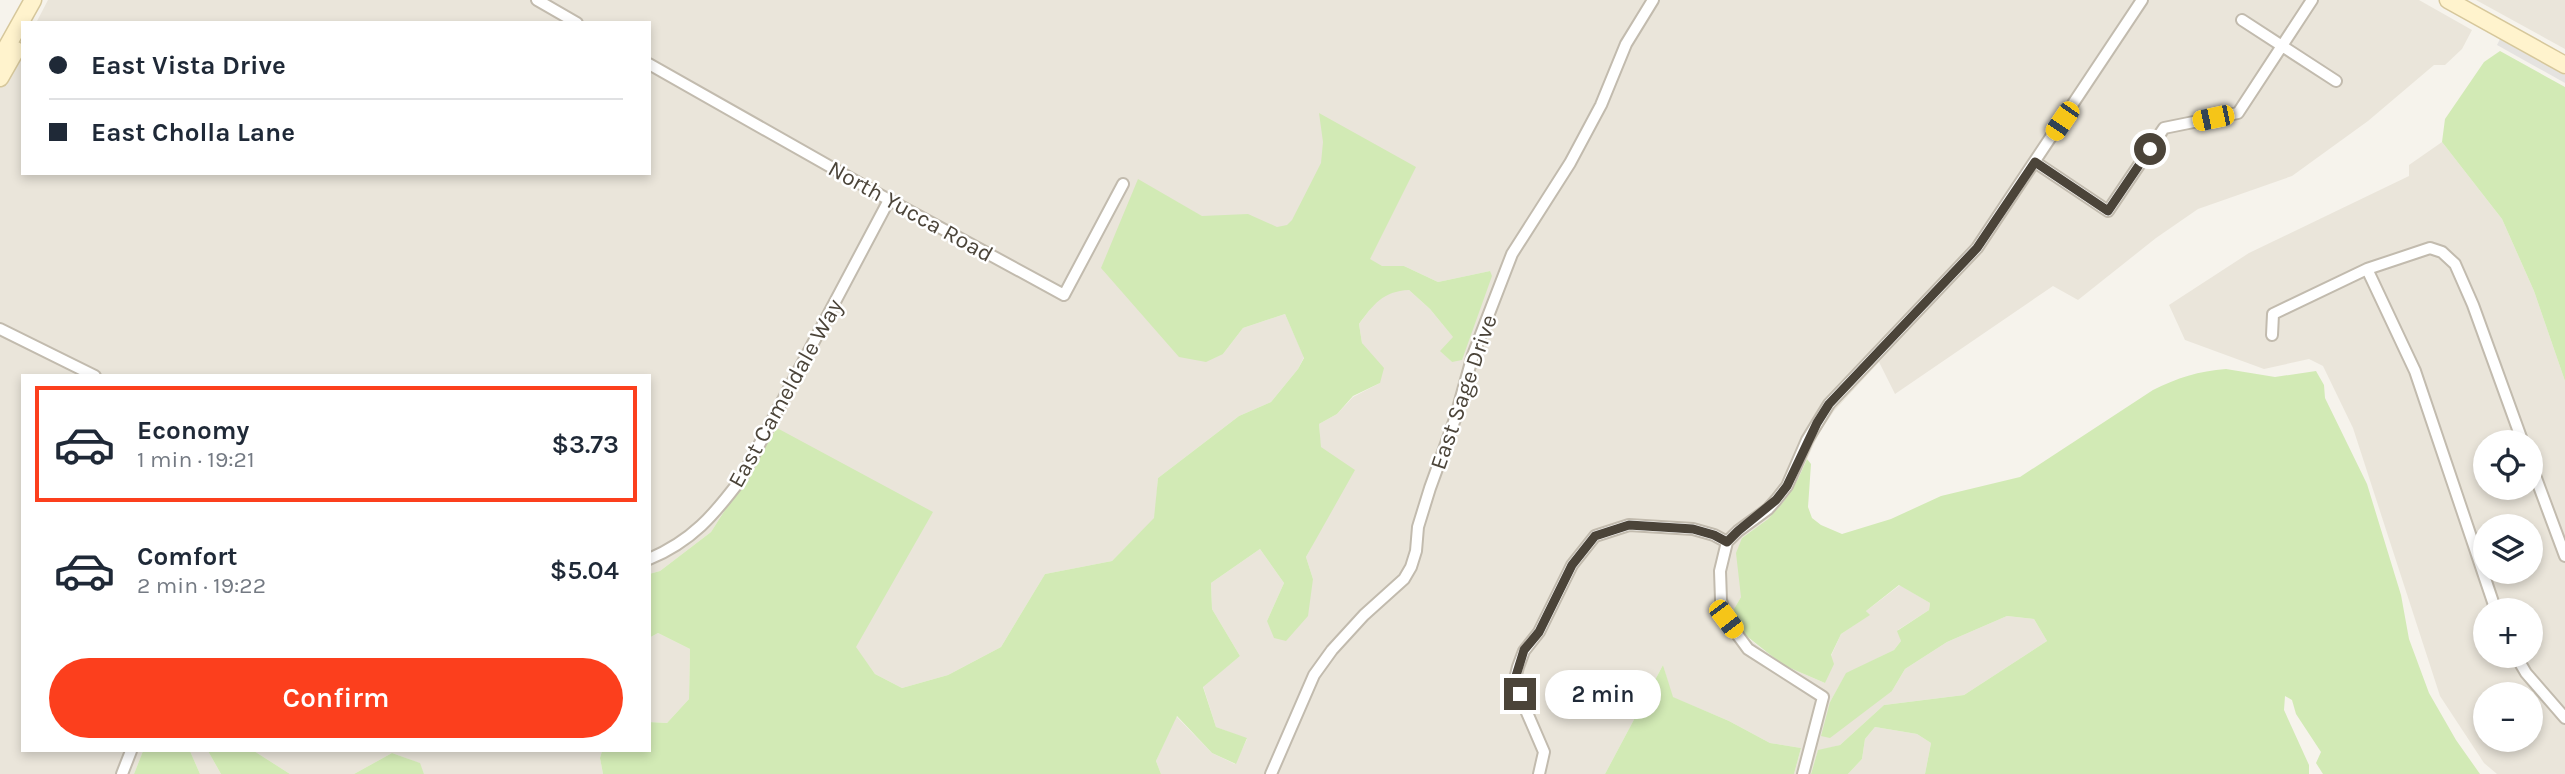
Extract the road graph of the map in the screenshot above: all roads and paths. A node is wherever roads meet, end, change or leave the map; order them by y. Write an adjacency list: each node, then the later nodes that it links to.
1 (33, 0): 9 (street)
2 (43, 0): 11 (street)
3 (537, 0): 12 (street)
4 (1653, 0): 37 (street, East Sage Drive)
5 (2142, 0): 20 (street)
6 (2313, 0): 14 (street)
7 (2448, 0): 17 (street)
8 (2242, 20): 14 (street)
9 (21, 21)
10 (21, 21): 15 (street)
11 (32, 21)
12 (574, 21)
13 (21, 41): 18 (street)
14 (2282, 46): 19 (street); 20 (street)
15 (0, 59)
16 (651, 65): 22 (street, North Yucca Road)
17 (2565, 65)
18 (0, 78)
19 (2336, 81)
20 (2035, 162): 29 (street)
21 (1123, 184): 22 (street, North Yucca Road)
22 (889, 200): 31 (street, East Cameldale Way)
23 (2367, 270): 25 (street); 27 (street); 32 (street)
24 (0, 329): 26 (street)
25 (2272, 335)
26 (91, 374)
27 (2518, 430)
28 (2543, 497): 30 (street)
29 (1727, 542): 38 (street); 39 (street)
30 (2565, 556)
31 (651, 558)
32 (2492, 598)
33 (2523, 668): 34 (street)
34 (2565, 718)
35 (131, 752): 36 (street)
36 (122, 774)
37 (1271, 774)
38 (1539, 774)
39 (1803, 774)

